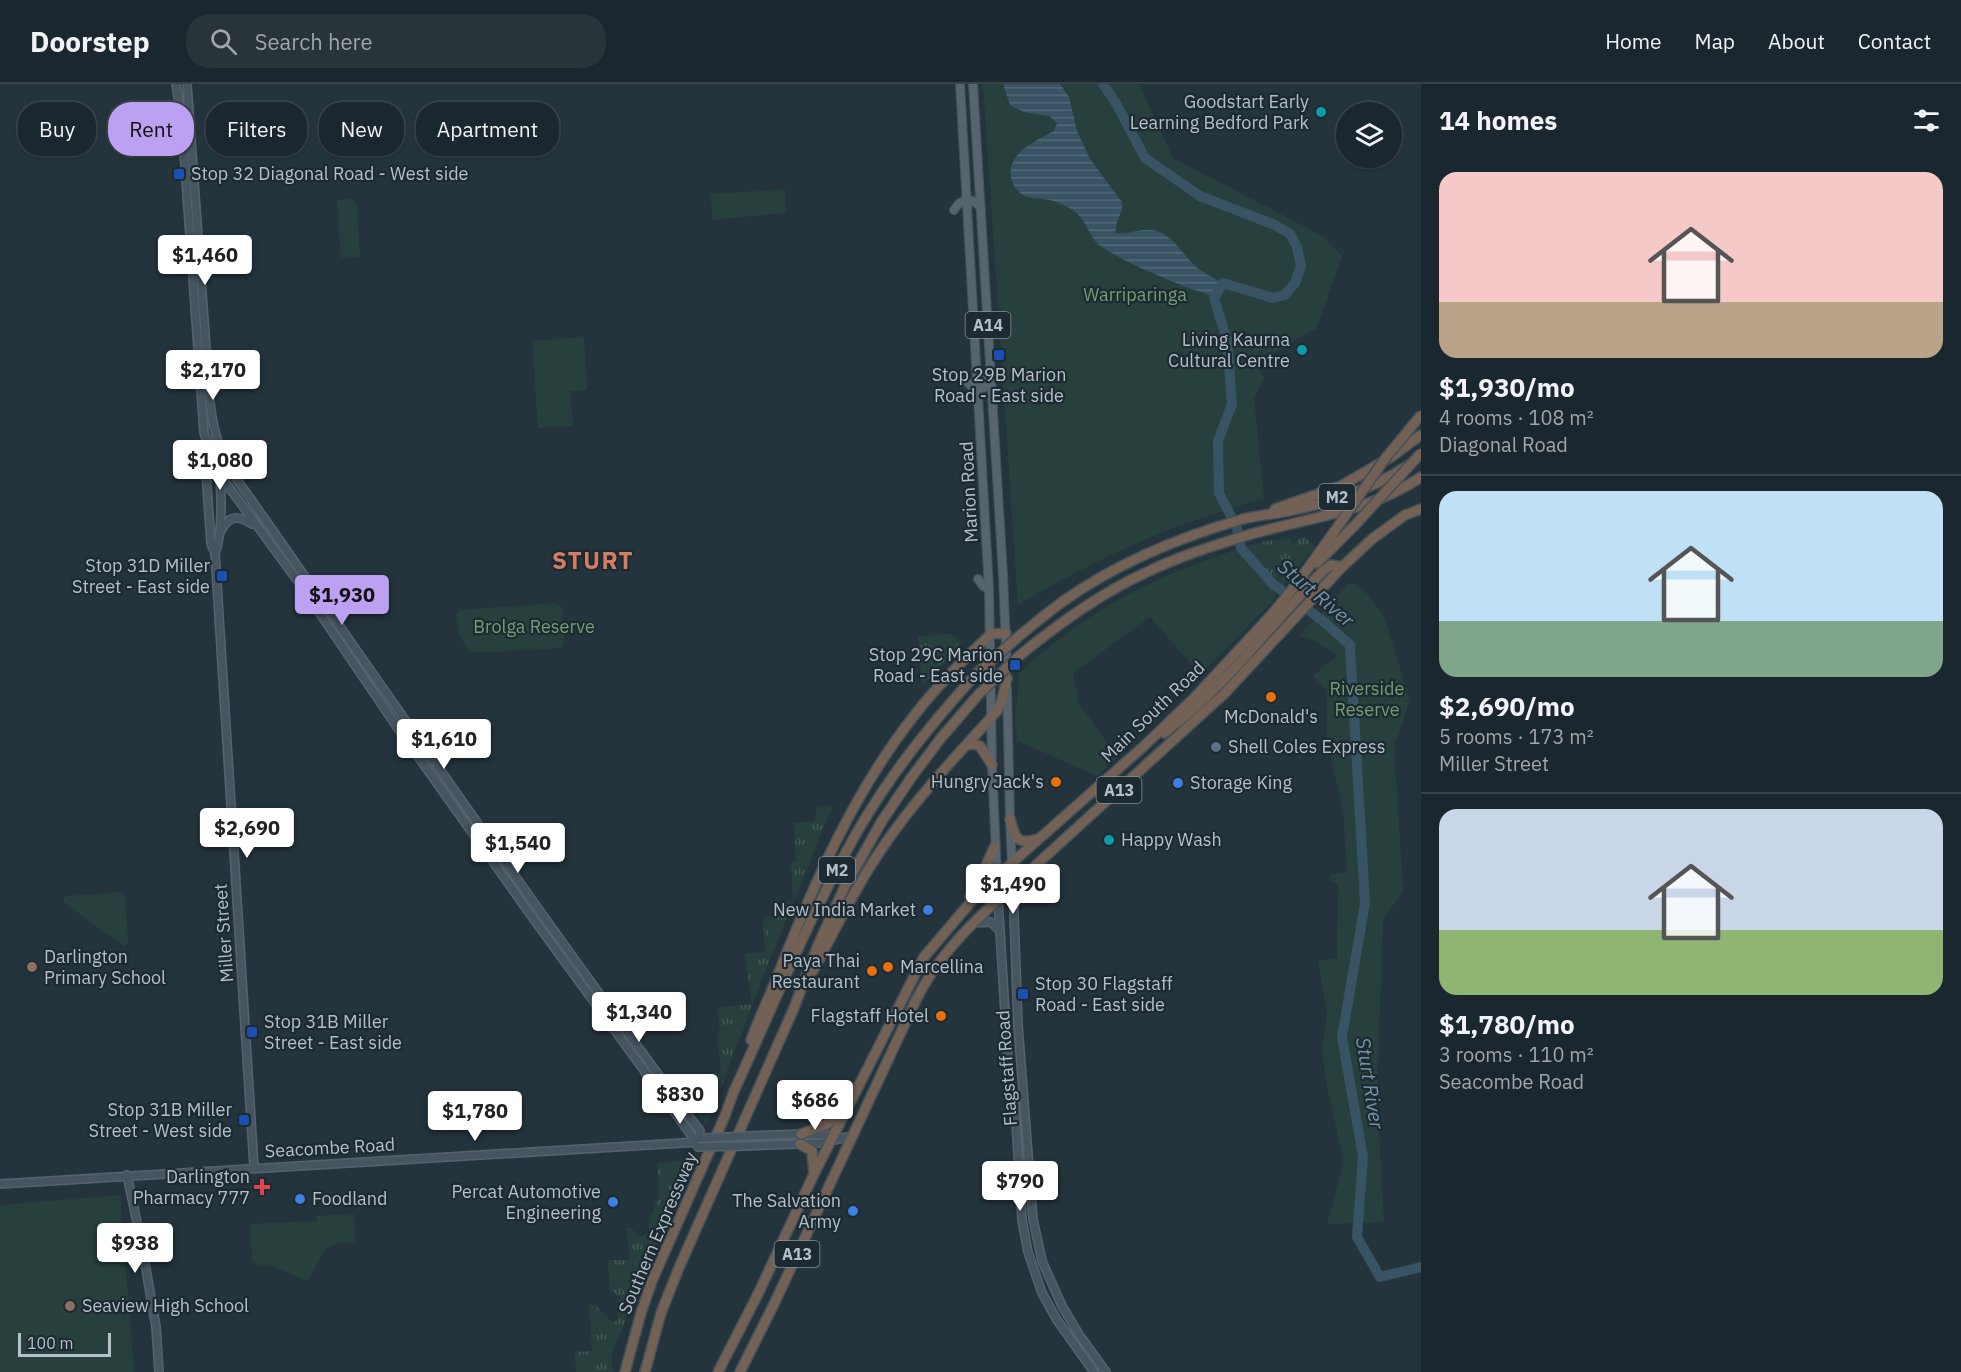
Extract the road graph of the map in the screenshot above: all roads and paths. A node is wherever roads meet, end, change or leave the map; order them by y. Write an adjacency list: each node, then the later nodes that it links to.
1 (176, 84): 15 (main road, Miller Street)
2 (187, 84): 19 (main road, Miller Street)
3 (960, 84): 5 (main road, Marion Road / A14)
4 (973, 84): 6 (main road, Marion Road / A14)
5 (967, 200): 6 (main road); 7 (main road); 9 (main road, Marion Road / A14)
6 (981, 208): 8 (main road, Marion Road / A14)
7 (954, 210)
8 (985, 273): 9 (main road); 10 (main road, Marion Road / A14)
9 (971, 287): 12 (main road, Marion Road / A14)
10 (990, 365): 12 (main road); 18 (main road, Marion Road / A14)
11 (965, 380): 12 (main road)
12 (978, 389): 16 (main road, Marion Road / A14)
13 (1421, 415): 38 (highway, Main South Road / A13, bridge)
14 (1421, 428): 25 (highway)
15 (204, 433): 21 (main road); 34 (main road, Miller Street)
16 (981, 433): 18 (main road); 39 (main road, Marion Road / A14)
17 (1421, 435): 25 (highway)
18 (995, 441): 36 (main road, Marion Road / A14)
19 (217, 445): 21 (main road, Miller Street); 31 (main road)
20 (1421, 455): 29 (highway, Southern Expressway / M2); 38 (highway, bridge)
21 (220, 475): 30 (main road); 32 (main road, Miller Street)
22 (1421, 477): 24 (highway, Southern Expressway / M2)
23 (1421, 484): 24 (highway)
24 (1396, 492): 66 (highway, Southern Expressway / M2, bridge)
25 (1312, 496): 29 (highway)
26 (1421, 502): 28 (highway)
27 (1421, 509): 28 (highway, Main South Road / A13)
28 (1405, 515): 35 (highway, Main South Road / A13)
29 (1247, 518): 70 (highway, Southern Expressway / M2, bridge)
30 (257, 526): 32 (main road); 33 (main road)
31 (275, 534): 33 (main road); 47 (main road)
32 (219, 535): 34 (main road, Miller Street)
33 (267, 540): 48 (main road)
34 (215, 553): 76 (main road, Miller Street)
35 (1342, 567): 40 (highway); 45 (highway, Main South Road / A13)
36 (1003, 575): 39 (main road); 41 (main road, Marion Road / A14)
37 (978, 579): 39 (main road)
38 (1298, 582): 40 (highway, Main South Road / A13)
39 (989, 589): 42 (main road, Marion Road / A14)
40 (1275, 616): 43 (highway, Main South Road / A13); 45 (highway)
41 (1006, 633): 42 (highway); 44 (main road, Marion Road / A14)
42 (991, 634): 46 (main road, Marion Road / A14); 70 (highway)
43 (1222, 669): 45 (highway); 50 (highway, Main South Road / A13)
44 (1007, 678): 46 (highway); 52 (main road, Marion Road / A14)
45 (1223, 689): 50 (highway); 59 (highway, Main South Road / A13)
46 (992, 717): 49 (highway, M2); 51 (main road, Marion Road / A14)
47 (405, 722): 48 (main road); 53 (main road)
48 (397, 727): 54 (main road)
49 (967, 745): 51 (highway); 66 (highway, M2)
50 (1144, 746): 55 (highway, Main South Road / A13)
51 (992, 765): 56 (main road, Marion Road / A14)
52 (1010, 819): 55 (highway); 57 (main road, Marion Road / A14)
53 (484, 833): 54 (main road); 62 (main road)
54 (477, 837): 64 (main road)
55 (1042, 838): 57 (highway, Main South Road / A13)
56 (995, 846): 58 (main road, Marion Road / A14); 61 (highway, A13)
57 (1012, 864): 58 (highway, Main South Road / A13); 59 (main road, A14)
58 (996, 877): 60 (main road, Marion Road); 61 (highway, Main South Road / A13)
59 (1013, 887): 60 (highway, Main South Road / A13); 68 (main road, Flagstaff Road)
60 (998, 899): 63 (highway, Main South Road / A13); 65 (main road, Flagstaff Road)
61 (964, 910): 71 (highway, Main South Road / A13)
62 (546, 920): 64 (main road); 75 (main road)
63 (973, 923): 65 (main road); 72 (highway, Main South Road / A13)
64 (538, 925): 75 (main road)
65 (1001, 933): 67 (main road, Flagstaff Road)
66 (794, 1008): 84 (highway, Southern Expressway / M2)
67 (1006, 1016): 68 (main road); 69 (main road, Flagstaff Road)
68 (1018, 1025): 69 (main road); 88 (main road, Flagstaff Road)
69 (1007, 1036): 87 (main road, Flagstaff Road)
70 (734, 1091): 83 (highway, Southern Expressway / M2)
71 (847, 1110): 73 (highway, Main South Road / A13); 74 (highway)
72 (852, 1136): 73 (main road, Seacombe Road); 81 (highway, Main South Road / A13)
73 (834, 1138): 74 (main road, Seacombe Road); 77 (highway, Main South Road / A13)
74 (800, 1139): 75 (main road, Seacombe Road, bridge); 75 (main road, Seacombe Road, bridge); 77 (highway)
75 (700, 1142): 76 (main road, Seacombe Road)
76 (254, 1167): 78 (main road, Seacombe Road)
77 (814, 1174): 80 (highway, Main South Road / A13)
78 (128, 1175): 79 (main road, Seacombe Road); 82 (main road)
79 (0, 1184)
80 (758, 1294): 81 (highway); 85 (highway, Main South Road / A13)
81 (775, 1302): 86 (highway, Main South Road / A13)
82 (159, 1372)
83 (625, 1372)
84 (645, 1372)
85 (718, 1372)
86 (740, 1372)
87 (1094, 1372)
88 (1106, 1372)

